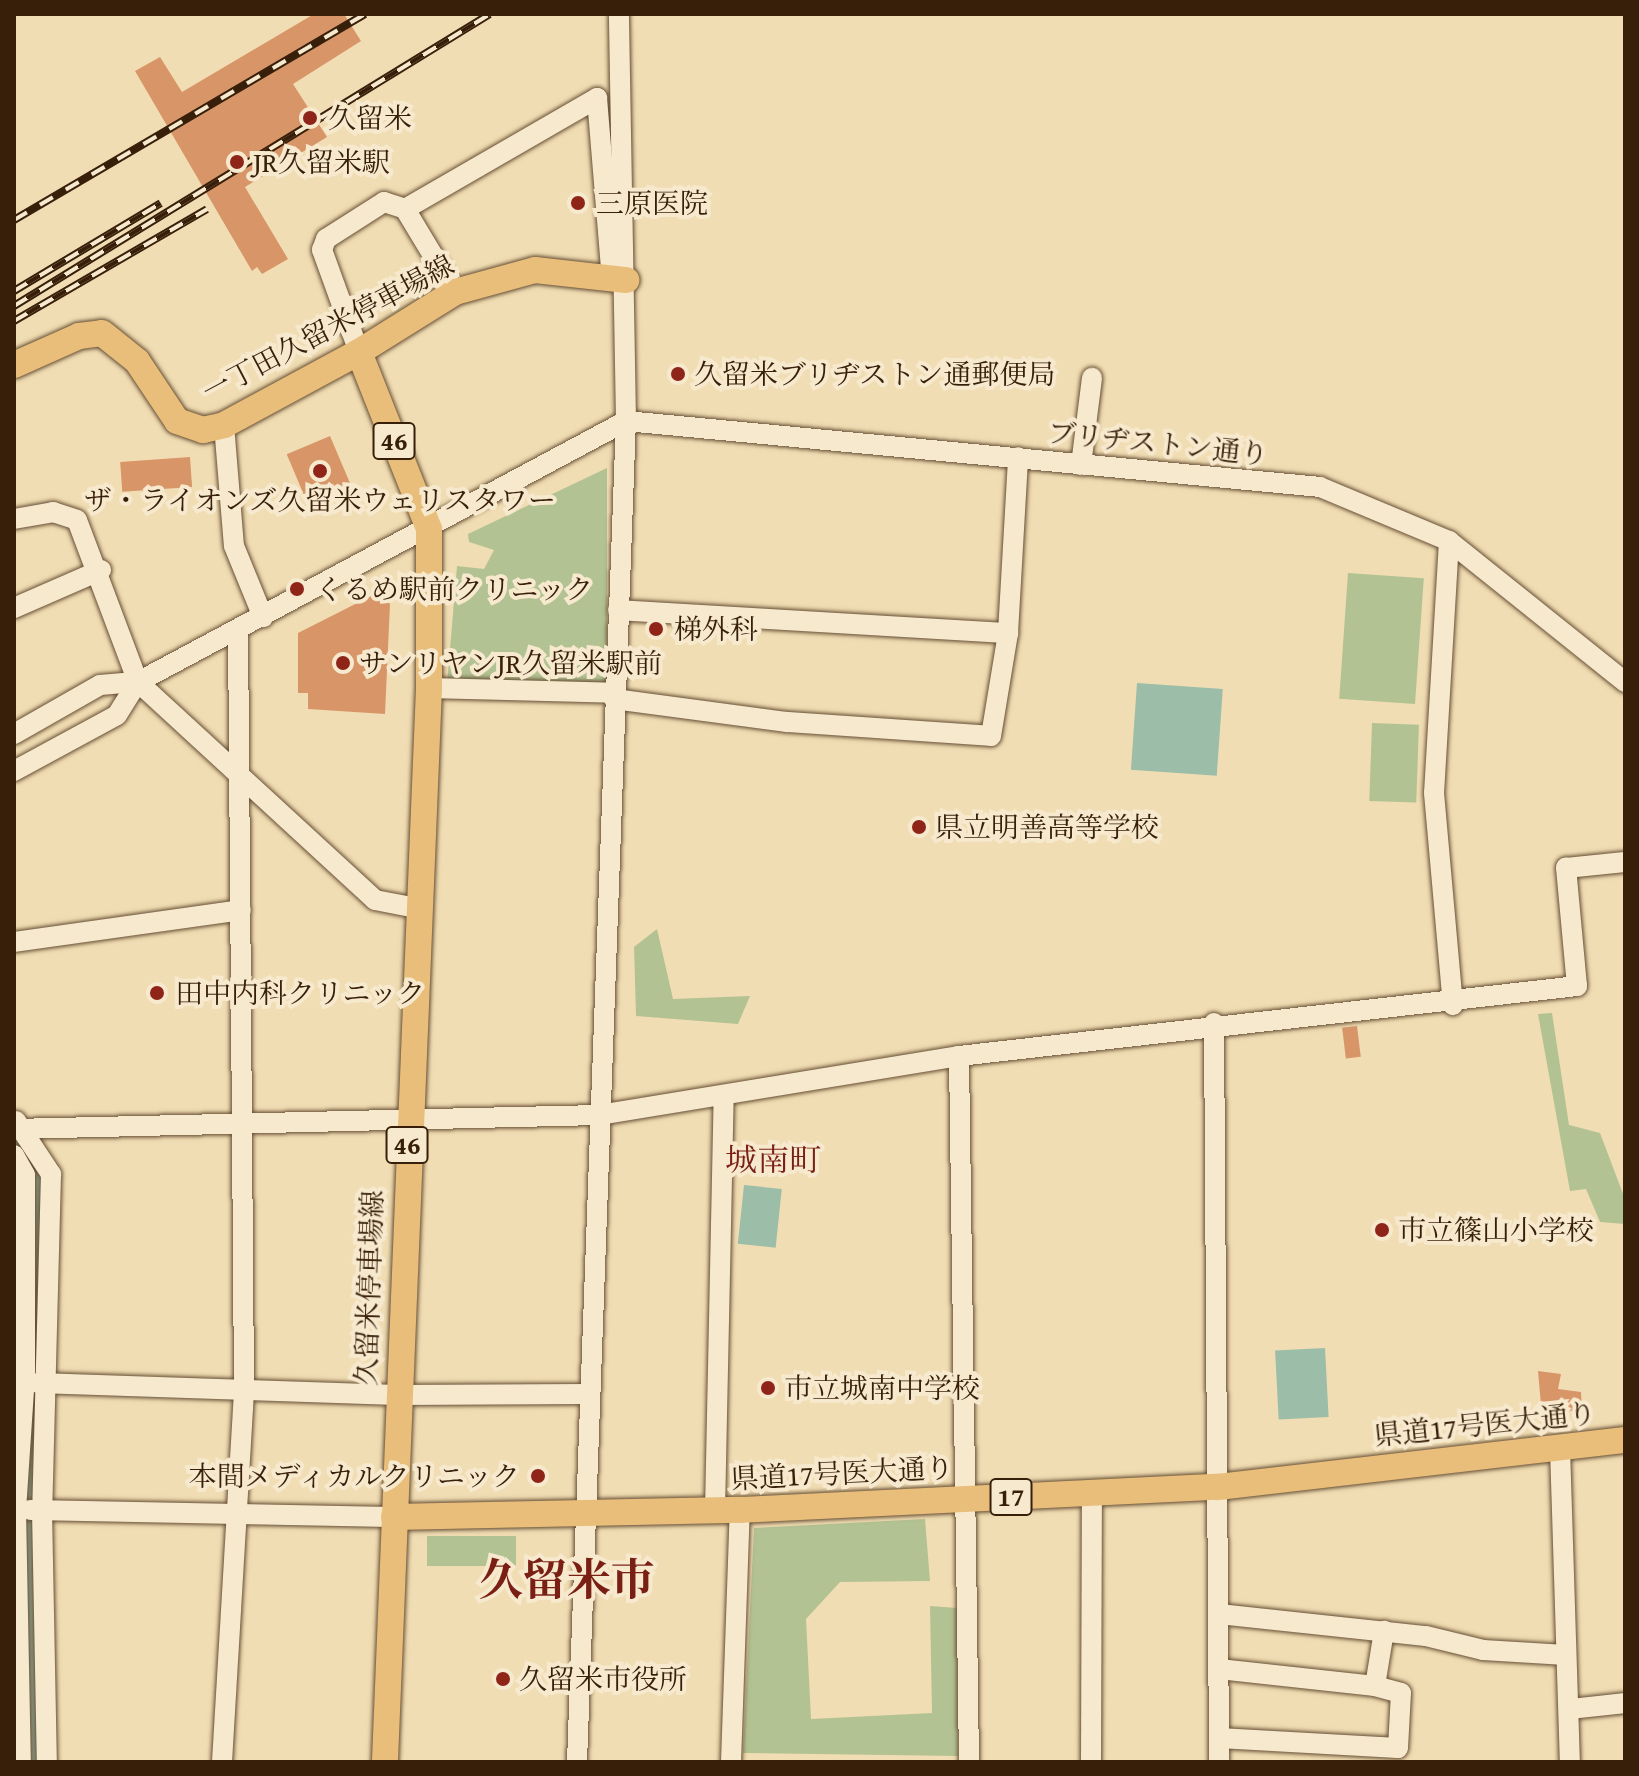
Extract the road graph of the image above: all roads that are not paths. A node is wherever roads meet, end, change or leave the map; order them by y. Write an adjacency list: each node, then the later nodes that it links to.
1 (619, 14): 3 (street)
2 (405, 209): 3 (street); 4 (street); 5 (street)
3 (619, 279): 4 (main road, 一丁田久留米停車場線); 8 (street)
4 (455, 292): 5 (main road, 一丁田久留米停車場線)
5 (359, 352): 9 (main road, 一丁田久留米停車場線); 13 (main road, 46)
6 (14, 365): 9 (main road, 一丁田久留米停車場線)
7 (1092, 378): 11 (street)
8 (626, 421): 10 (street, ブリヂストン通り); 13 (street); 17 (street)
9 (224, 425): 18 (street)
10 (1018, 457): 11 (street, ブリヂストン通り); 20 (street)
11 (1081, 465): 14 (street, ブリヂストン通り)
12 (14, 519): 15 (street)
13 (429, 529): 18 (street); 23 (main road, 久留米停車場線 / 46)
14 (1449, 541): 22 (street, ブリヂストン通り); 33 (street)
15 (101, 570): 16 (street); 21 (street)
16 (14, 608)
17 (618, 610): 20 (street); 24 (street)
18 (263, 617): 19 (street)
19 (238, 630): 21 (street); 28 (street)
20 (1008, 633): 24 (street)
21 (138, 682): 25 (street); 26 (street); 28 (street)
22 (1625, 682)
23 (429, 688): 24 (street); 30 (main road, 久留米停車場線 / 46)
24 (614, 696): 37 (street)
25 (15, 731): 26 (street)
26 (33, 760): 27 (street)
27 (14, 771)
28 (236, 773): 30 (street); 31 (street)
29 (1625, 862): 33 (street)
30 (417, 908): 38 (main road, 久留米停車場線 / 46)
31 (241, 910): 32 (street); 39 (street)
32 (14, 942)
33 (1453, 1005): 34 (street)
34 (1214, 1023): 35 (street); 49 (street)
35 (959, 1056): 36 (street); 51 (street)
36 (724, 1097): 37 (street); 54 (street)
37 (599, 1115): 38 (street); 45 (street)
38 (408, 1122): 39 (street); 46 (main road, 久留米停車場線 / 46)
39 (241, 1123): 40 (street); 44 (street)
40 (16, 1125): 42 (street)
41 (14, 1155): 43 (street)
42 (49, 1382): 43 (street); 44 (street); 53 (street)
43 (19, 1383): 52 (street)
44 (244, 1389): 46 (street); 55 (street)
45 (589, 1394): 46 (street); 56 (street)
46 (397, 1395): 57 (main road, 久留米停車場線 / 46)
47 (1625, 1440): 48 (main road, 県道17号医大通り / 17)
48 (1560, 1448): 49 (main road, 県道17号医大通り / 17); 60 (street)
49 (1218, 1487): 50 (main road, 県道17号医大通り / 17); 58 (street)
50 (1092, 1492): 51 (main road, 県道17号医大通り / 17); 73 (street)
51 (967, 1499): 54 (main road, 県道17号医大通り / 17); 72 (street)
52 (15, 1510): 53 (street); 66 (street)
53 (42, 1510): 55 (street); 67 (street)
54 (728, 1511): 56 (main road, 県道17号医大通り / 17); 71 (street)
55 (234, 1515): 57 (street); 68 (street)
56 (587, 1516): 57 (main road, 県道17号医大通り / 17); 70 (street)
57 (394, 1517): 69 (main road, 久留米停車場線 / 46)
58 (1219, 1614): 59 (street); 61 (street)
59 (1384, 1631): 60 (street); 62 (street)
60 (1566, 1655): 64 (street)
61 (1219, 1669): 62 (street); 65 (street)
62 (1375, 1686): 65 (street)
63 (1625, 1703): 64 (street)
64 (1570, 1709): 75 (street)
65 (1219, 1738): 74 (street)
66 (21, 1762)
67 (47, 1762)
68 (222, 1762)
69 (385, 1762)
70 (577, 1762)
71 (731, 1762)
72 (969, 1762)
73 (1091, 1762)
74 (1219, 1762)
75 (1570, 1762)

